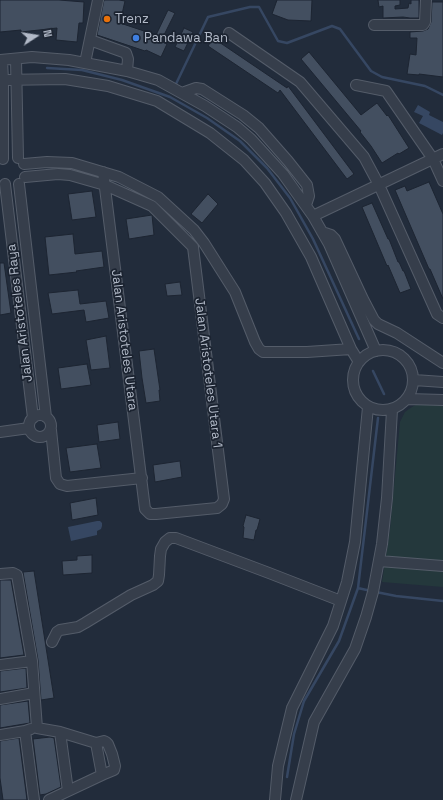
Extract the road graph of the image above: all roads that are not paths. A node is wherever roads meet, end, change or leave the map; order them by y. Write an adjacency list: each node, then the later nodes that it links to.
1 (98, 0): 5 (street)
2 (426, 0): 3 (street)
3 (374, 25)
4 (229, 33): 22 (street)
5 (90, 40): 8 (street); 9 (street)
6 (16, 59): 7 (street); 8 (street); 11 (street, Jalan Aristoteles Raya)
7 (1, 60): 10 (street)
8 (85, 63): 9 (street)
9 (126, 71): 23 (street)
10 (2, 80): 11 (street); 16 (street)
11 (16, 80): 15 (street, Jalan Aristoteles Raya); 30 (street)
12 (356, 85): 14 (street)
13 (443, 154): 14 (street)
14 (433, 159): 20 (street); 22 (street)
15 (21, 161): 16 (street); 17 (street); 19 (street, Jalan Aristoteles Raya)
16 (1, 162)
17 (103, 172): 21 (street, Jalan Aristoteles Utara); 25 (street)
18 (3, 181): 19 (street, Jalan Aristoteles Raya); 28 (street, Jalan Aristoteles Raya)
19 (22, 181): 21 (street); 27 (street, Jalan Aristoteles Raya)
20 (443, 181)
21 (105, 184): 26 (street); 45 (street, Jalan Aristoteles Utara)
22 (379, 185): 23 (street); 29 (street)
23 (313, 216): 24 (street)
24 (322, 232): 31 (street); 33 (street)
25 (204, 243): 26 (street); 30 (street)
26 (192, 247): 46 (street, Jalan Aristoteles Utara 1)
27 (32, 296): 28 (street); 40 (street, Jalan Aristoteles Raya)
28 (19, 298): 41 (street, Jalan Aristoteles Raya)
29 (443, 318)
30 (350, 349): 32 (street)
31 (376, 351): 32 (street); 34 (street)
32 (359, 362): 38 (street)
33 (443, 363)
34 (414, 380): 35 (street); 36 (street)
35 (443, 382)
36 (408, 399): 37 (street); 39 (street)
37 (443, 400)
38 (368, 407): 39 (street); 50 (street)
39 (392, 410): 47 (street)
40 (46, 417): 41 (street); 43 (street, Jalan Aristoteles Raya)
41 (33, 418): 42 (street, Jalan Aristoteles Raya)
42 (29, 428): 43 (street); 44 (street)
43 (50, 430): 45 (street, Jalan Aristoteles Raya)
44 (0, 432)
45 (142, 478): 46 (street, Jalan Aristoteles Utara)
46 (145, 509)
47 (379, 561): 48 (street); 66 (street)
48 (443, 566)
49 (0, 574): 52 (street)
50 (341, 601): 51 (street); 65 (street)
51 (52, 642)
52 (32, 661): 53 (street); 54 (street)
53 (0, 665)
54 (34, 693): 55 (street); 56 (street)
55 (0, 699)
56 (37, 728): 57 (street); 58 (street)
57 (25, 731): 59 (street); 63 (street)
58 (60, 732): 60 (street); 62 (street)
59 (0, 734)
60 (96, 743): 61 (street); 61 (street)
61 (102, 775): 62 (street)
62 (68, 792): 64 (street)
63 (34, 800)
64 (49, 800)
65 (275, 800)
66 (296, 800)

